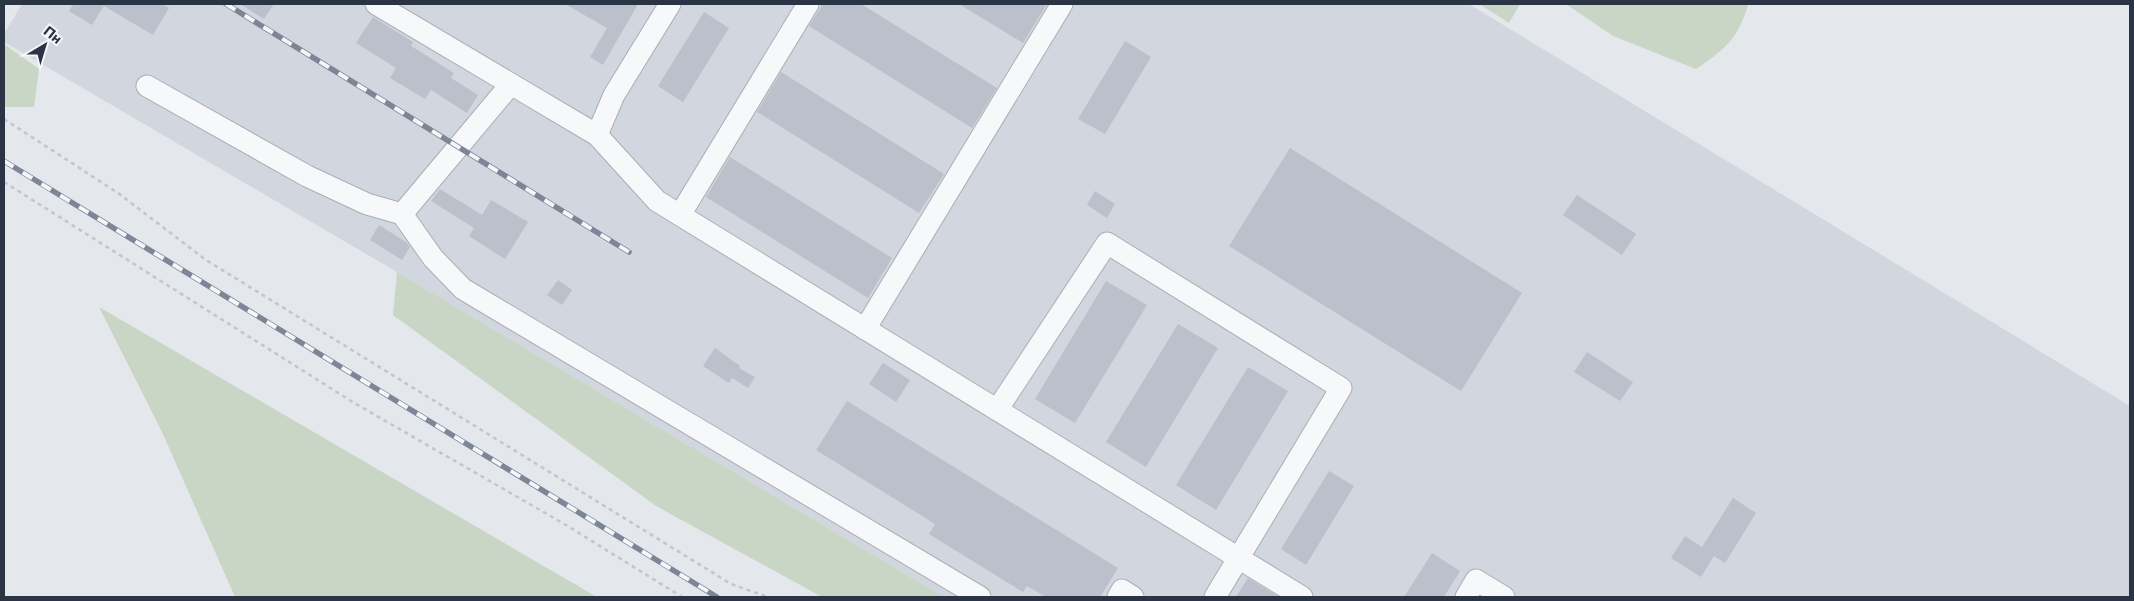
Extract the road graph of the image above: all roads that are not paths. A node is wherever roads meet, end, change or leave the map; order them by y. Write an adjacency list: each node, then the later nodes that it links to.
1 (376, 4): 5 (lane)
2 (670, 4): 7 (lane)
3 (808, 4): 9 (lane)
4 (1062, 4): 10 (lane)
5 (511, 84): 7 (lane); 8 (lane)
6 (147, 86): 8 (lane)
7 (597, 135): 9 (lane)
8 (402, 214): 13 (lane)
9 (680, 215): 10 (lane)
10 (865, 329): 11 (lane)
11 (997, 410): 12 (lane); 12 (lane)
12 (1240, 559): 16 (lane); 17 (lane)
13 (980, 597)
14 (1118, 597): 15 (lane)
15 (1133, 597)
16 (1215, 597)
17 (1302, 597)
18 (1466, 597): 19 (lane)
19 (1504, 597)

